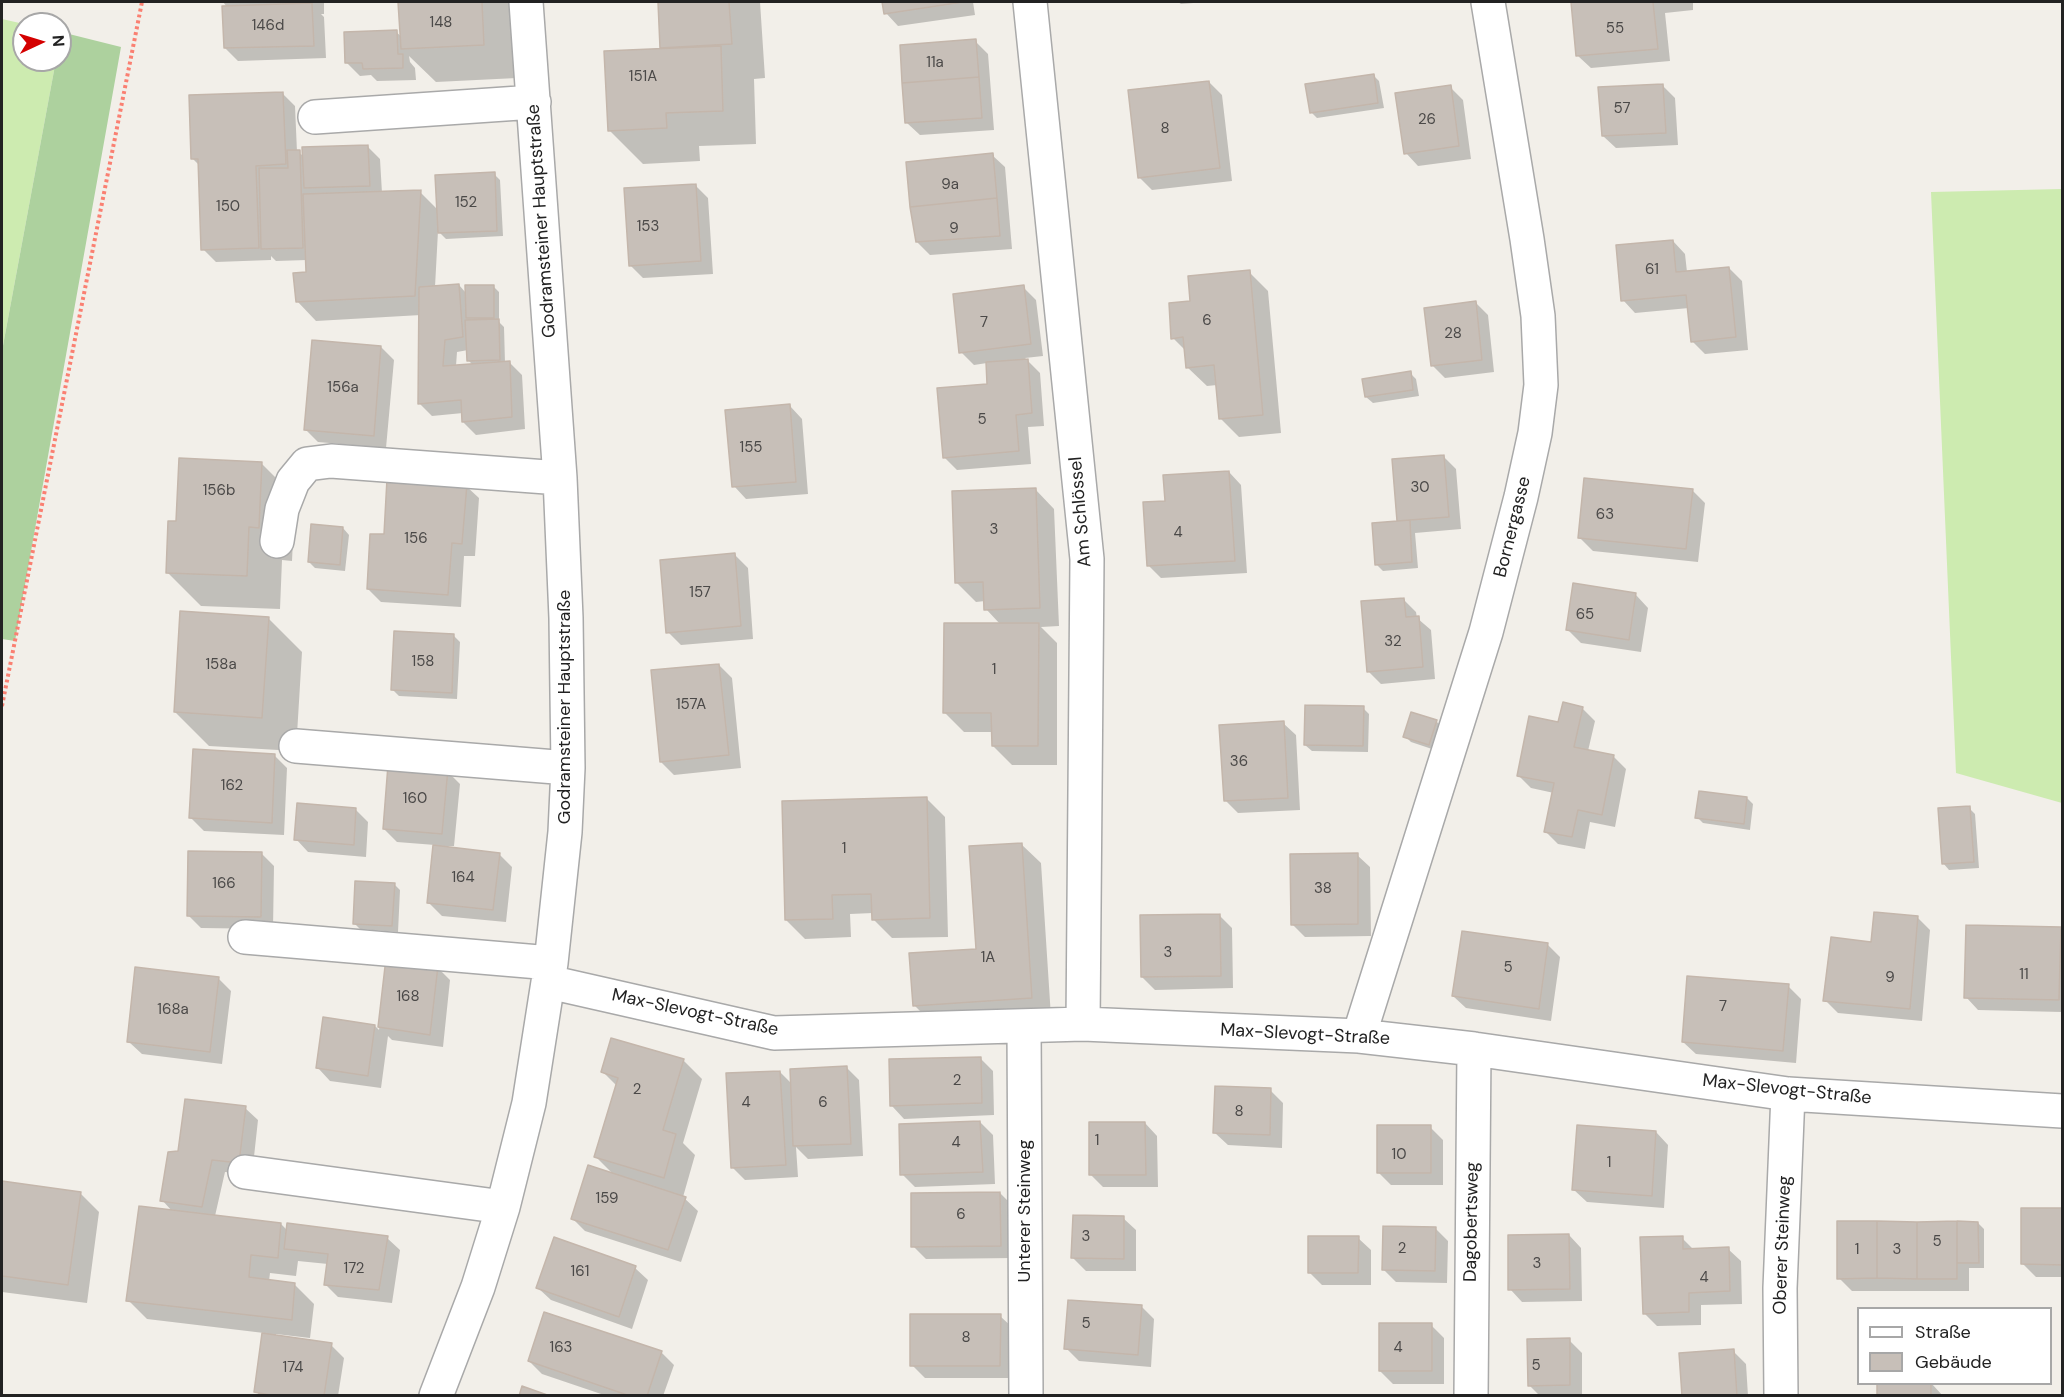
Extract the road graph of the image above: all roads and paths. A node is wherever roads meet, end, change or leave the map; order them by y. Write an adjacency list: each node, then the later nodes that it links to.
1 (141, 2): 9 (path)
2 (526, 2): 5 (street, Godramsteiner Hauptstraße)
3 (1032, 2): 14 (street, Am Schlössel)
4 (1488, 2): 16 (street, Bornergasse)
5 (534, 102): 6 (street); 7 (street, Godramsteiner Hauptstraße)
6 (315, 117)
7 (560, 478): 8 (street); 11 (street, Godramsteiner Hauptstraße)
8 (277, 541)
9 (2, 706)
10 (296, 746): 11 (street)
11 (568, 768): 13 (street, Godramsteiner Hauptstraße)
12 (244, 937): 13 (street, Max-Slevogt-Straße)
13 (550, 972): 15 (street, Max-Slevogt-Straße); 21 (street, Godramsteiner Hauptstraße)
14 (1083, 1024): 15 (street, Max-Slevogt-Straße); 16 (street, Max-Slevogt-Straße)
15 (1024, 1026): 23 (street, Unterer Steinweg)
16 (1359, 1036): 17 (street, Max-Slevogt-Straße)
17 (1474, 1049): 18 (street, Max-Slevogt-Straße); 24 (street, Dagobertsweg)
18 (1788, 1094): 19 (street, Max-Slevogt-Straße); 25 (street, Oberer Steinweg)
19 (2062, 1111)
20 (245, 1172): 21 (street)
21 (503, 1207): 22 (street, Godramsteiner Hauptstraße)
22 (436, 1395)
23 (1026, 1395)
24 (1471, 1395)
25 (1781, 1395)

